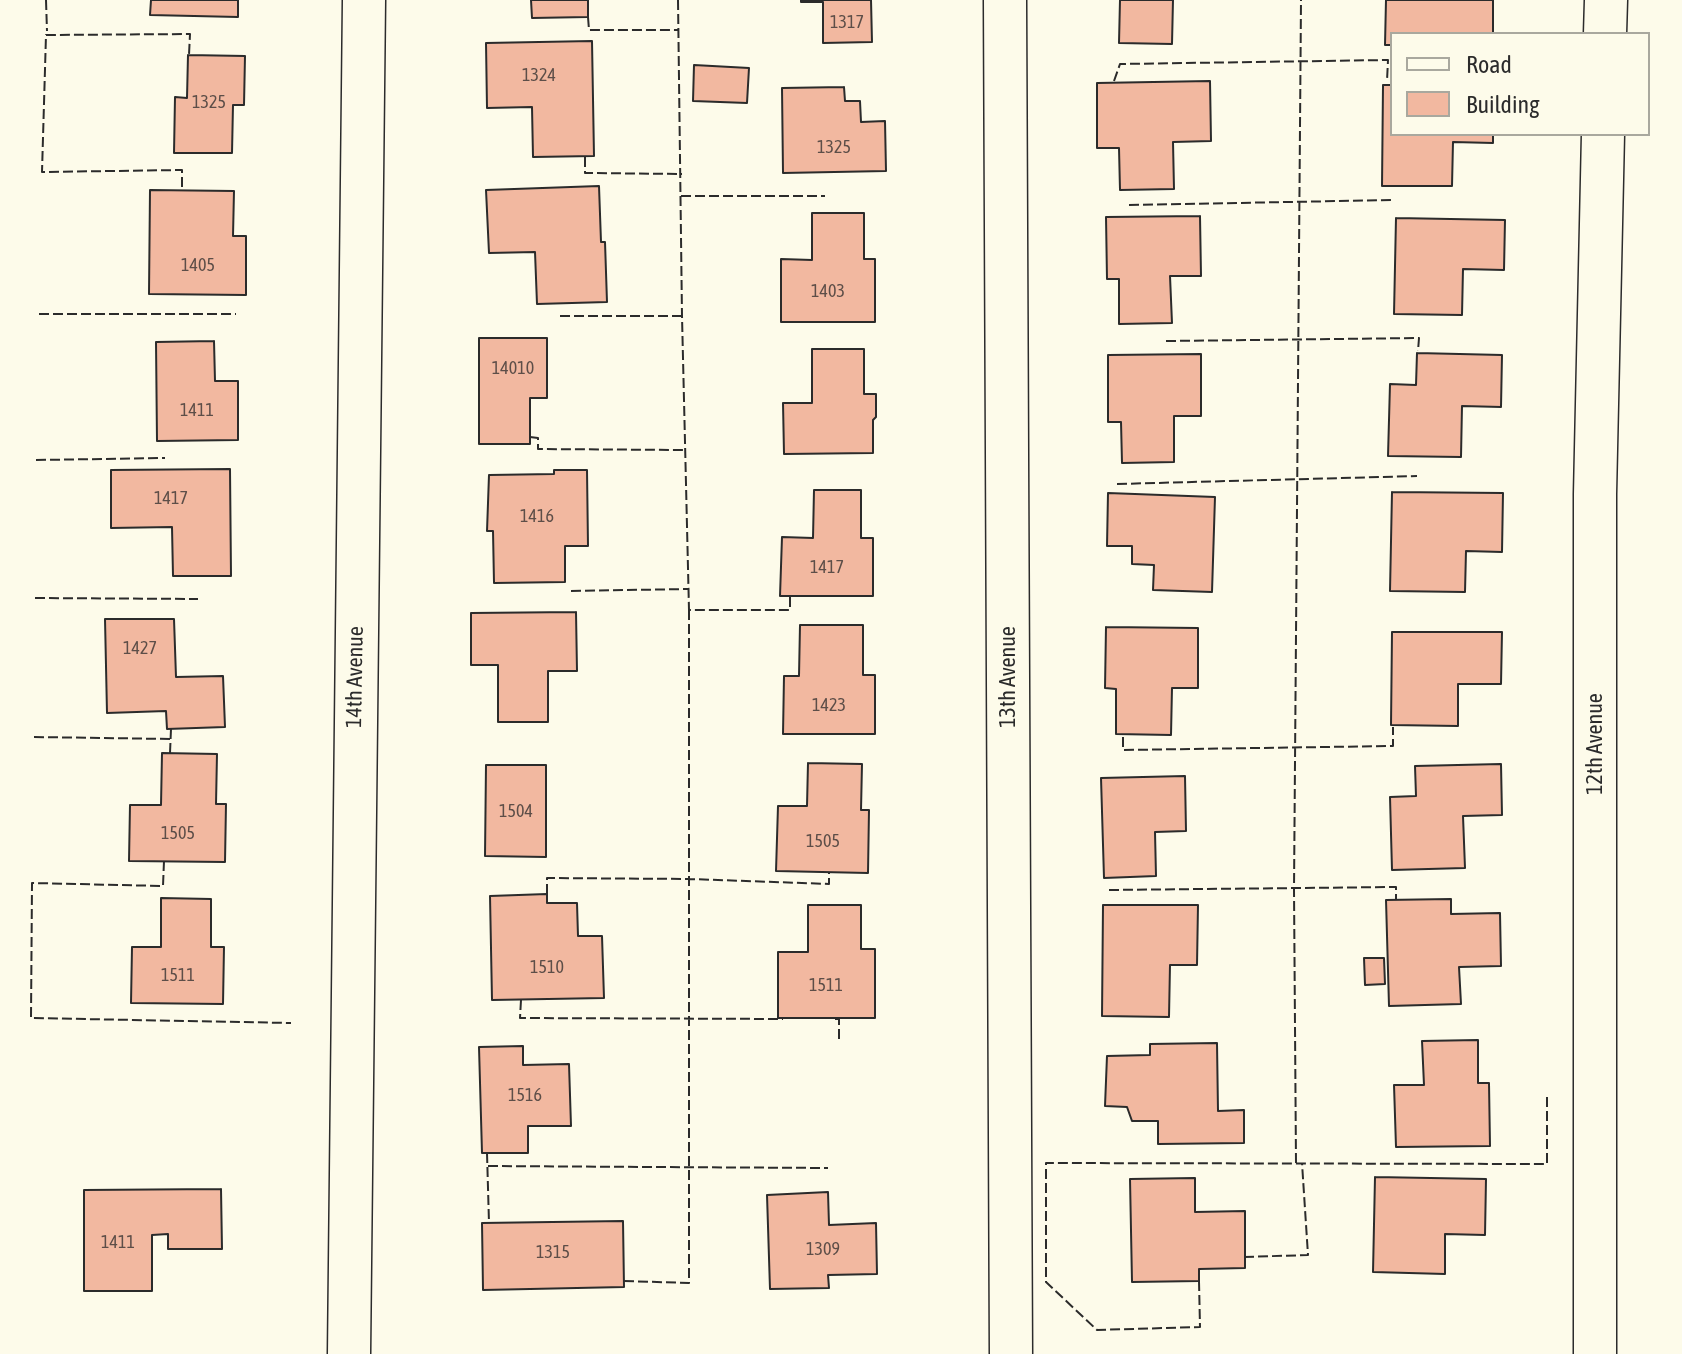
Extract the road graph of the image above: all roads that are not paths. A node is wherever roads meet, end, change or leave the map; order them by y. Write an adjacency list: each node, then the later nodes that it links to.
1 (364, 0): 6 (street, 14th Avenue)
2 (1005, 0): 7 (street, 13th Avenue)
3 (1606, 0): 4 (street)
4 (1605, 32)
5 (1603, 136): 8 (street, 12th Avenue)
6 (349, 1354)
7 (1011, 1354)
8 (1595, 1354)

